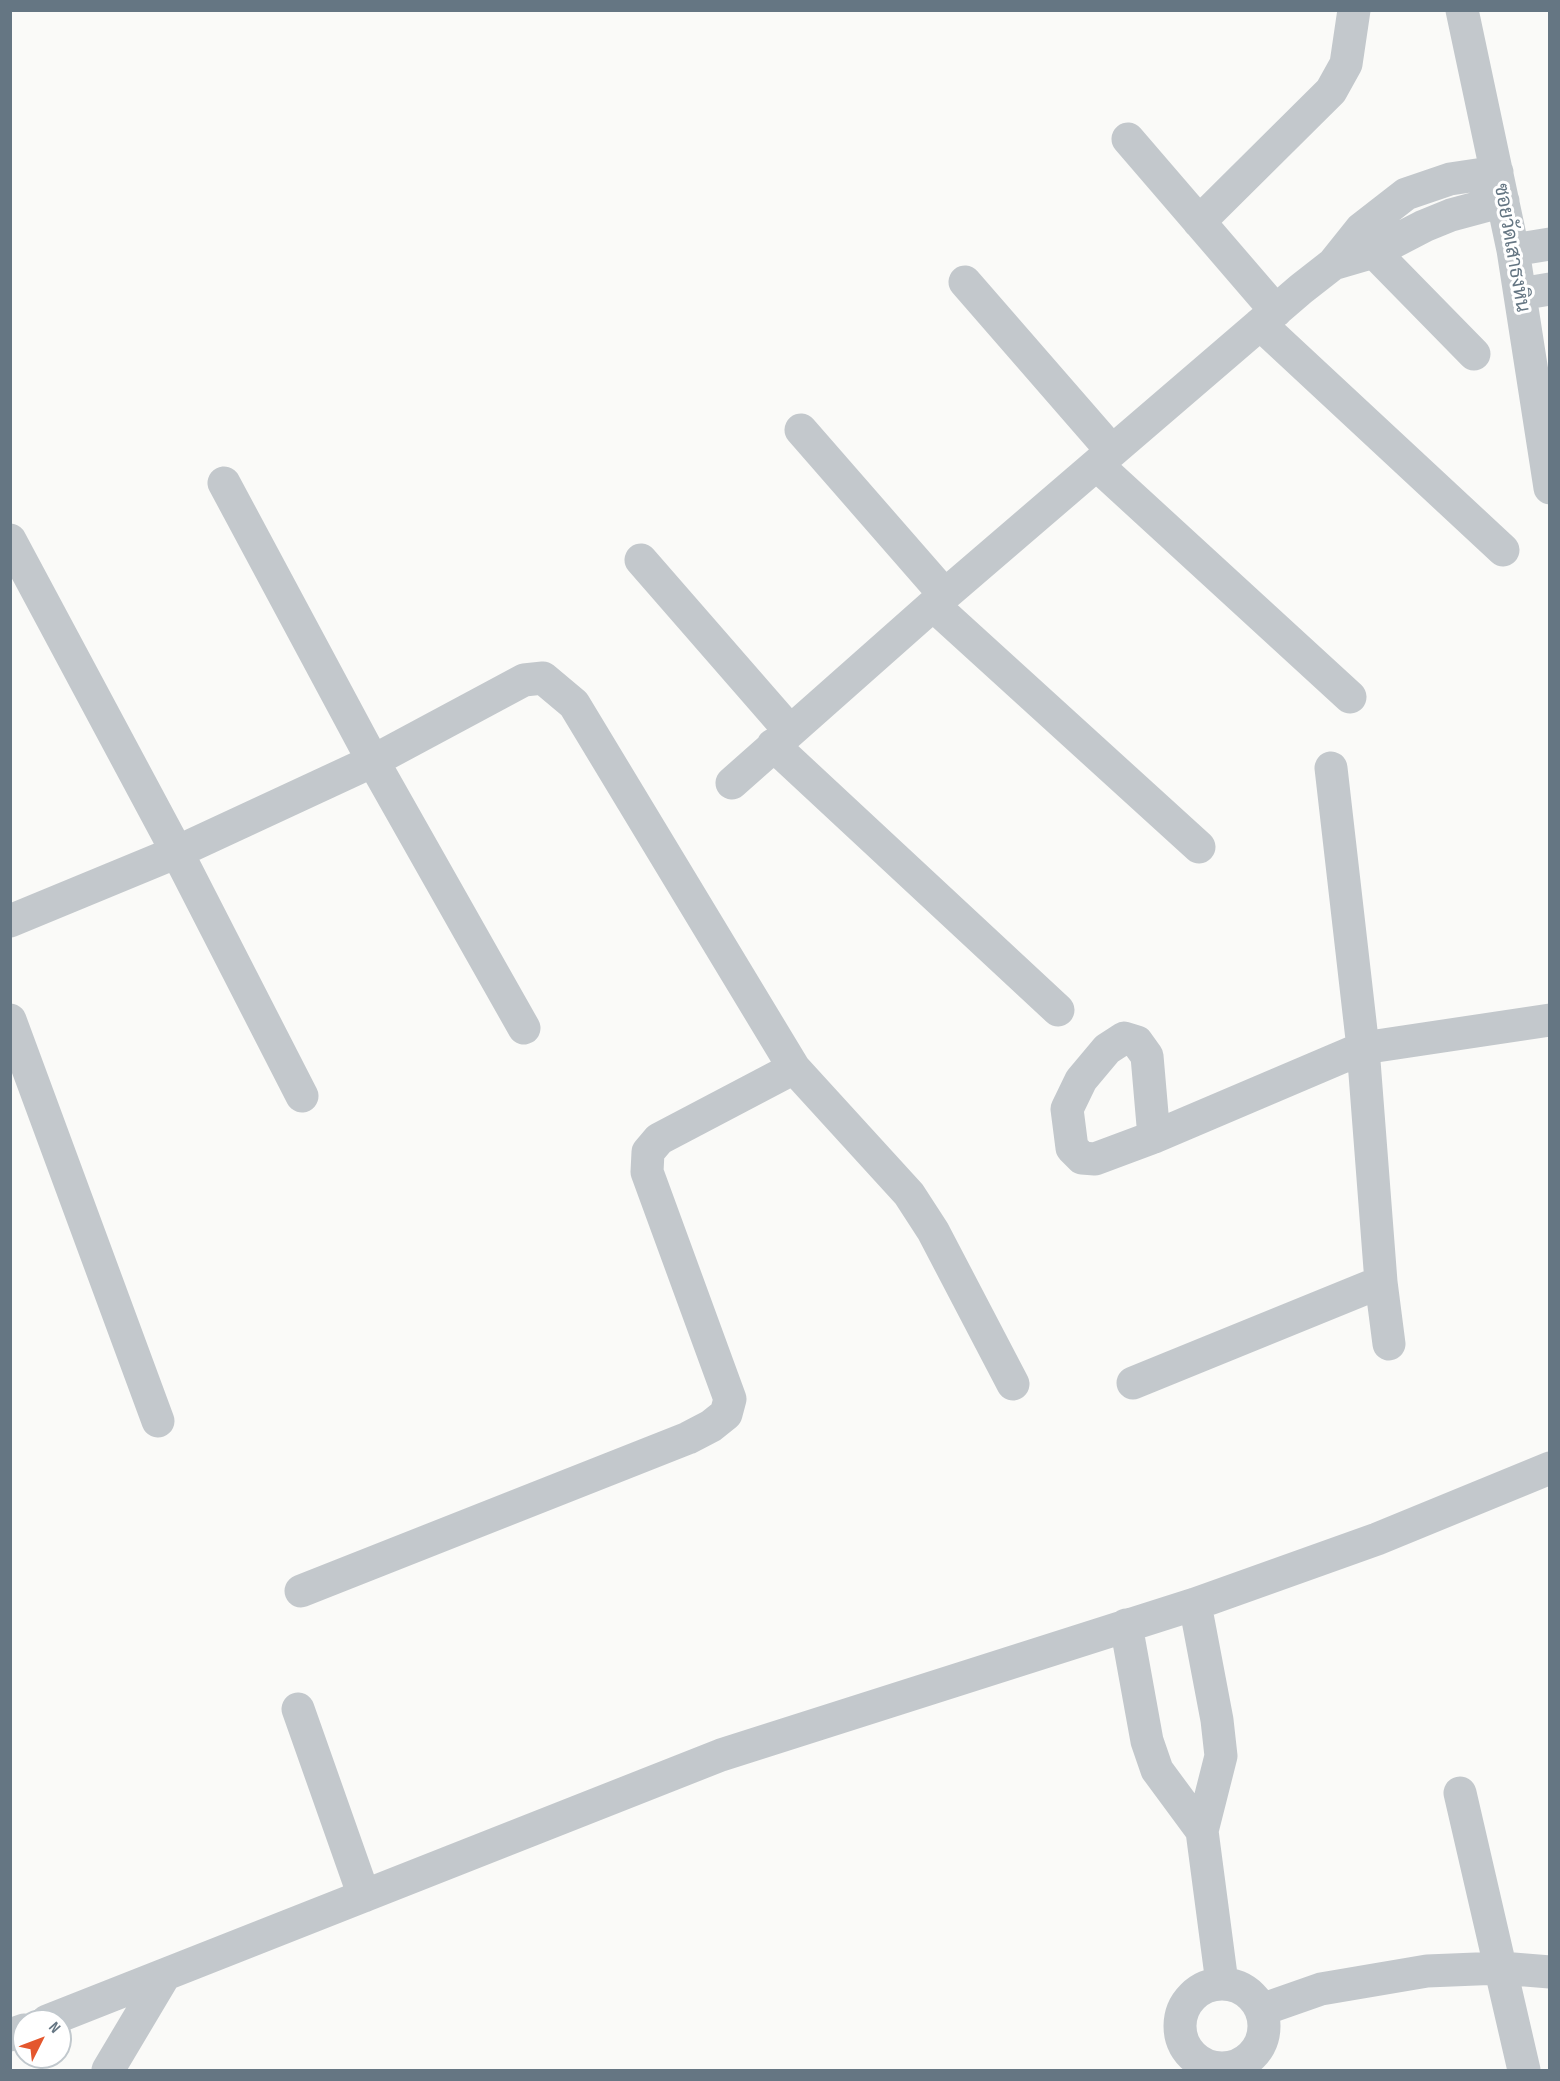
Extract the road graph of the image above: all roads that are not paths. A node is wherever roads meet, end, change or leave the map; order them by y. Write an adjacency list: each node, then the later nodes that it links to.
1 (1354, 10): 5 (street)
2 (1462, 10): 4 (street, ซอยวัดเสาธงหิน)
3 (1128, 139): 5 (street)
4 (1500, 187): 6 (street); 8 (street, ซอยวัดเสาธงหิน)
5 (1199, 222): 11 (street)
6 (1367, 241): 11 (street); 12 (street)
7 (1550, 244): 8 (street)
8 (1513, 250): 10 (street, ซอยวัดเสาธงหิน)
9 (965, 282): 14 (street)
10 (1535, 292): 16 (street, ซอยวัดเสาธงหิน)
11 (1268, 318): 14 (street); 18 (street)
12 (1474, 354)
13 (801, 430): 20 (street)
14 (1104, 458): 20 (street); 21 (street)
15 (224, 483): 23 (street)
16 (1550, 488)
17 (10, 540): 27 (street)
18 (1503, 550)
19 (641, 560): 22 (street)
20 (939, 600): 22 (street); 26 (street)
21 (1350, 697)
22 (781, 738): 25 (street); 29 (street)
23 (373, 760): 27 (street); 32 (street); 34 (street)
24 (1331, 768): 33 (street)
25 (732, 783)
26 (1199, 847)
27 (177, 852): 28 (street); 35 (street)
28 (10, 921)
29 (1058, 1010)
30 (10, 1020): 41 (street)
31 (1550, 1020): 33 (street)
32 (524, 1028)
33 (1363, 1048): 36 (street); 37 (street)
34 (794, 1068): 40 (street); 43 (street)
35 (302, 1096)
36 (1154, 1137)
37 (1382, 1282): 38 (street); 39 (street)
38 (1389, 1344)
39 (1133, 1383)
40 (1013, 1384)
41 (158, 1421)
42 (1550, 1468): 44 (street)
43 (301, 1591)
44 (1195, 1604): 45 (street); 48 (street)
45 (1126, 1625): 48 (street); 49 (street)
46 (298, 1709): 49 (street)
47 (1460, 1793): 50 (street)
48 (1202, 1831): 53 (street)
49 (364, 1896): 52 (street)
50 (1501, 1968): 51 (street); 54 (street); 59 (street)
51 (1550, 1971)
52 (164, 1976): 55 (street); 58 (street)
53 (1222, 1983): 54 (street); 57 (street)
54 (1261, 2010): 56 (street)
55 (72, 2011)
56 (1268, 2056): 57 (street)
57 (1188, 2063)
58 (108, 2070)
59 (1524, 2070)

